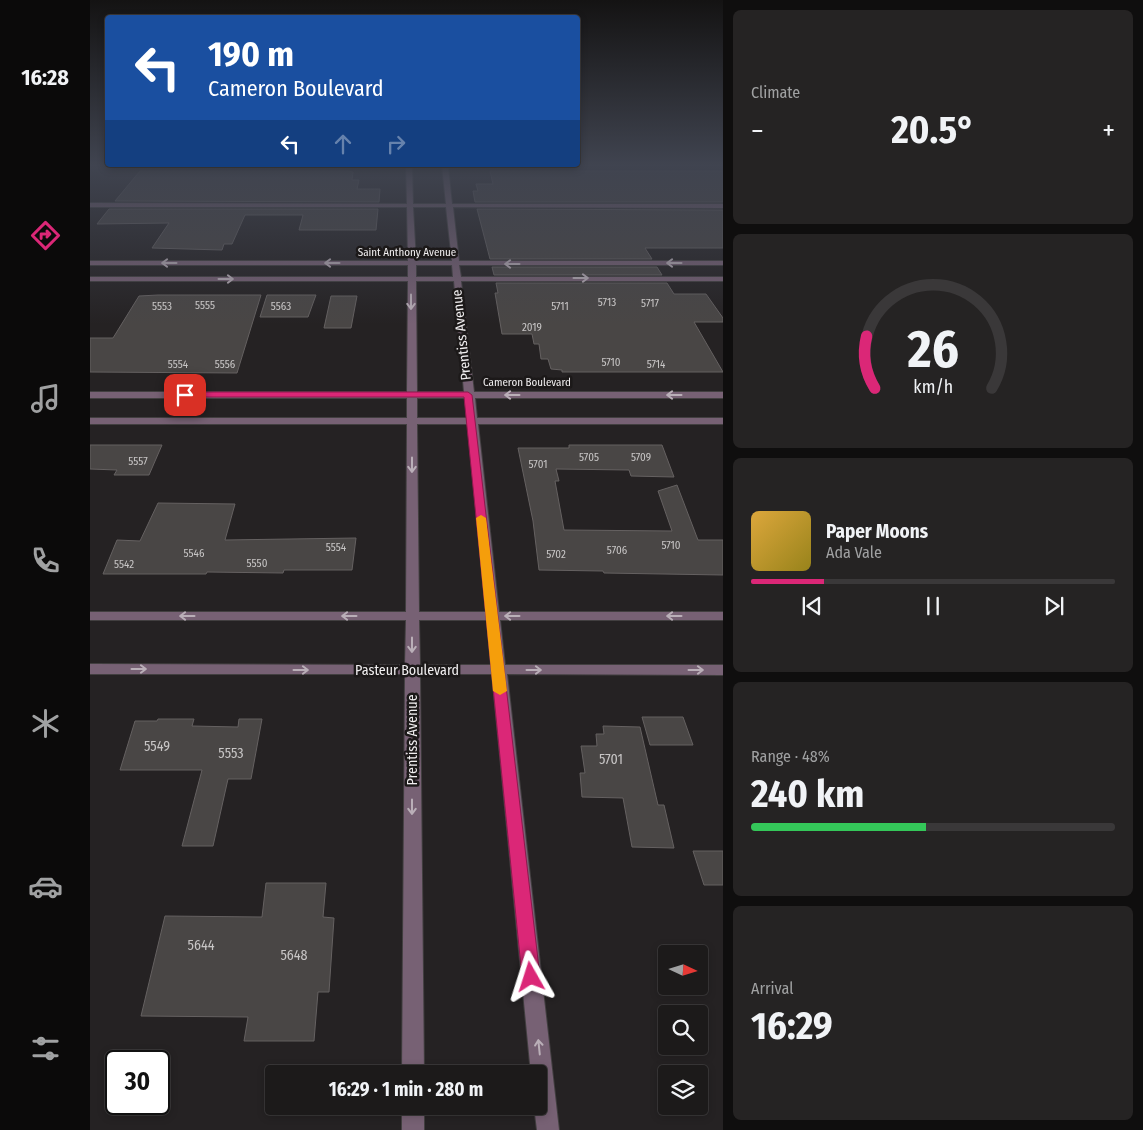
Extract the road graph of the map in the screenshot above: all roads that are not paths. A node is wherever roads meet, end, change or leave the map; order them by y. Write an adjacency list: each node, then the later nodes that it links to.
1 (410, 219): 5 (street, Prentiss Avenue)
2 (451, 219): 6 (street, Prentiss Avenue)
3 (90, 263): 5 (street, Saint Anthony Avenue, one-way to 3)
4 (723, 263): 6 (street, Saint Anthony Avenue, one-way to 6)
5 (412, 264): 6 (street, Saint Anthony Avenue); 8 (street, Prentiss Avenue)
6 (455, 264): 9 (street, Prentiss Avenue)
7 (90, 279): 8 (street, Saint Anthony Avenue, one-way to 8)
8 (412, 279): 9 (street, Saint Anthony Avenue); 12 (street, Prentiss Avenue, one-way to 12)
9 (455, 279): 10 (street, Saint Anthony Avenue, one-way to 10); 13 (street, Prentiss Avenue)
10 (723, 279)
11 (90, 395): 12 (street, Cameron Boulevard)
12 (412, 395): 13 (street, Cameron Boulevard); 16 (street, Prentiss Avenue)
13 (468, 395): 14 (street, Cameron Boulevard, one-way to 13); 17 (street, Prentiss Avenue)
14 (723, 395)
15 (90, 421): 16 (street)
16 (412, 421): 17 (street); 20 (street, Prentiss Avenue, one-way to 20)
17 (470, 421): 18 (street); 21 (street, Prentiss Avenue)
18 (723, 421)
19 (90, 616): 20 (street, one-way to 19)
20 (412, 616): 21 (street); 24 (street, Prentiss Avenue, one-way to 24)
21 (492, 616): 22 (street, one-way to 21); 25 (street, Prentiss Avenue)
22 (723, 616)
23 (90, 669): 24 (street, Pasteur Boulevard, one-way to 24)
24 (412, 670): 25 (street, Pasteur Boulevard); 27 (street, Prentiss Avenue, one-way to 27)
25 (498, 670): 26 (street, Pasteur Boulevard, one-way to 26); 30 (street, Prentiss Avenue, one-way to 25)
26 (723, 670)
27 (413, 1065)
28 (413, 1115): 29 (street)
29 (413, 1130)
30 (548, 1130)

